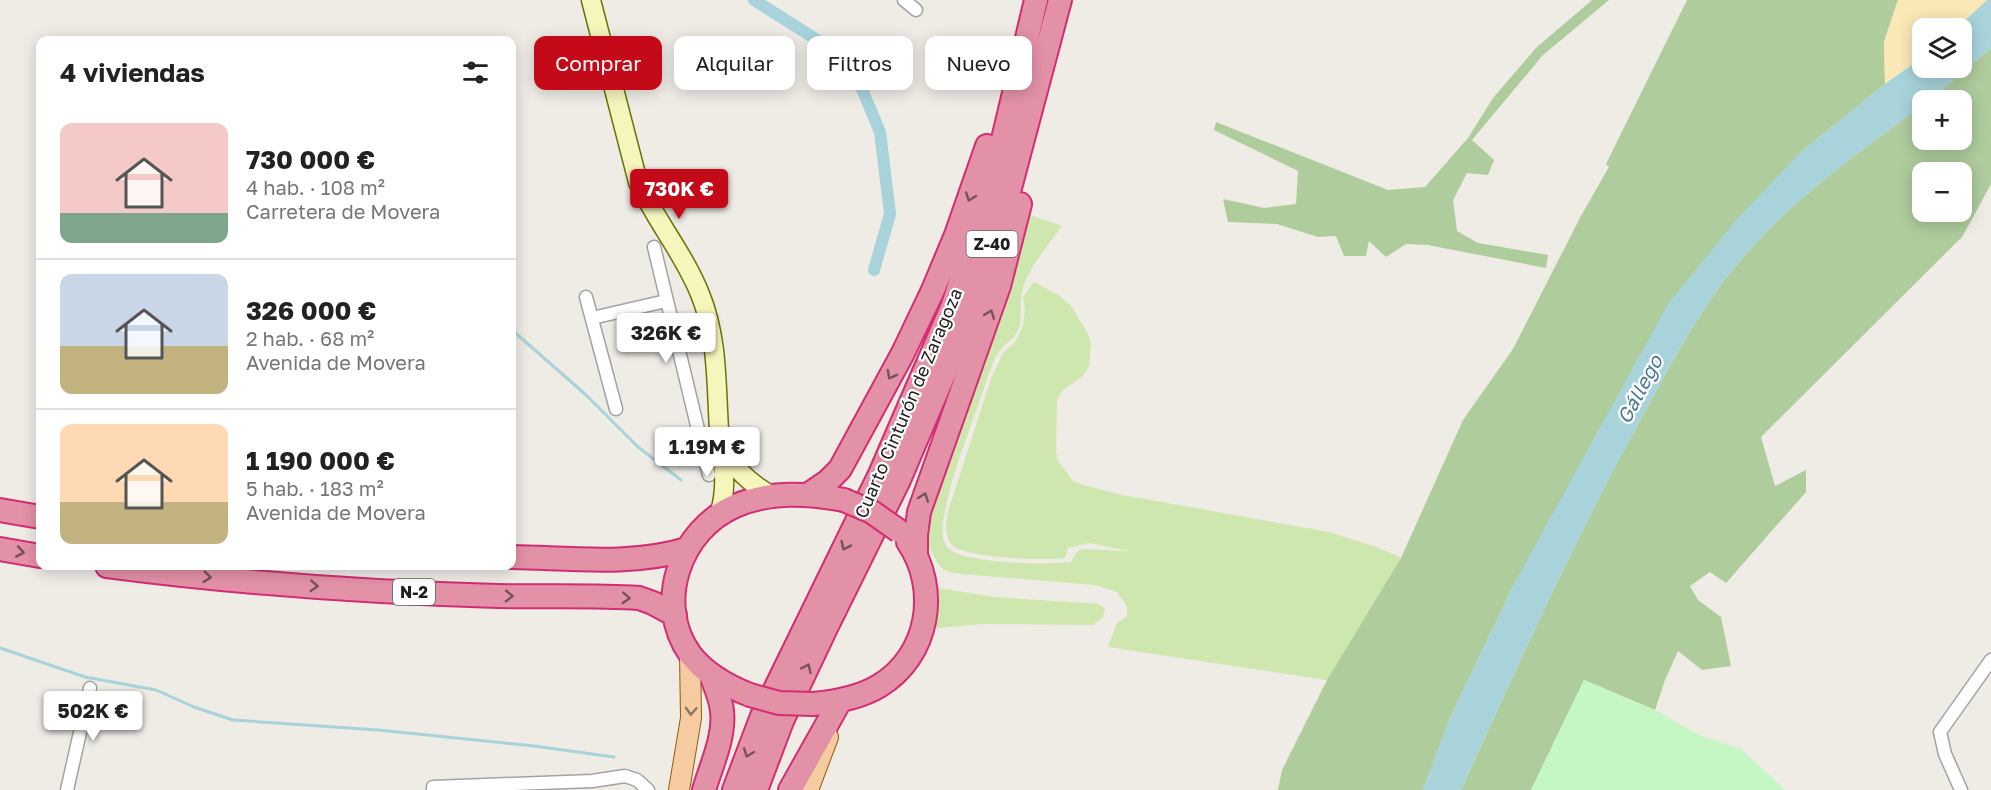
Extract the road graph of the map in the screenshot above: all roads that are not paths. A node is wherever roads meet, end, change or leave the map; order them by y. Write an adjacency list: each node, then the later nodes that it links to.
1 (591, 0): 12 (main road)
2 (904, 0): 6 (street)
3 (1026, 0): 17 (highway, one-way to 17)
4 (1036, 0): 39 (highway, Cuarto Cinturón de Zaragoza / Z-40, one-way to 39)
5 (1060, 0): 7 (highway, Z-40)
6 (916, 10)
7 (1048, 52): 25 (highway, one-way to 7); 40 (highway, Z-40, one-way to 7)
8 (654, 247): 10 (street)
9 (586, 297): 11 (street)
10 (666, 301): 11 (street); 13 (street)
11 (592, 318): 14 (street)
12 (711, 328): 13 (street); 15 (main road)
13 (674, 334): 16 (street)
14 (616, 409)
15 (721, 446): 18 (main road); 20 (main road)
16 (709, 475)
17 (809, 494): 18 (highway); 25 (highway, bridge)
18 (773, 496): 20 (highway)
19 (0, 510): 21 (highway)
20 (719, 515): 23 (highway)
21 (36, 516)
22 (0, 549): 24 (highway, one-way to 24)
23 (687, 549): 26 (highway); 28 (highway)
24 (36, 555)
25 (916, 555): 33 (highway)
26 (516, 557)
27 (141, 570): 28 (highway, N-2, one-way to 28)
28 (675, 615): 29 (highway)
29 (690, 653): 31 (highway); 37 (main road, one-way to 37)
30 (1991, 660): 43 (street)
31 (711, 675): 33 (highway, bridge); 38 (highway)
32 (90, 688): 35 (street)
33 (845, 700): 41 (highway); 42 (main road)
34 (433, 789): 36 (street)
35 (67, 790)
36 (648, 790)
37 (679, 790)
38 (704, 790)
39 (734, 790)
40 (756, 790)
41 (790, 790)
42 (808, 790)
43 (1961, 790)

